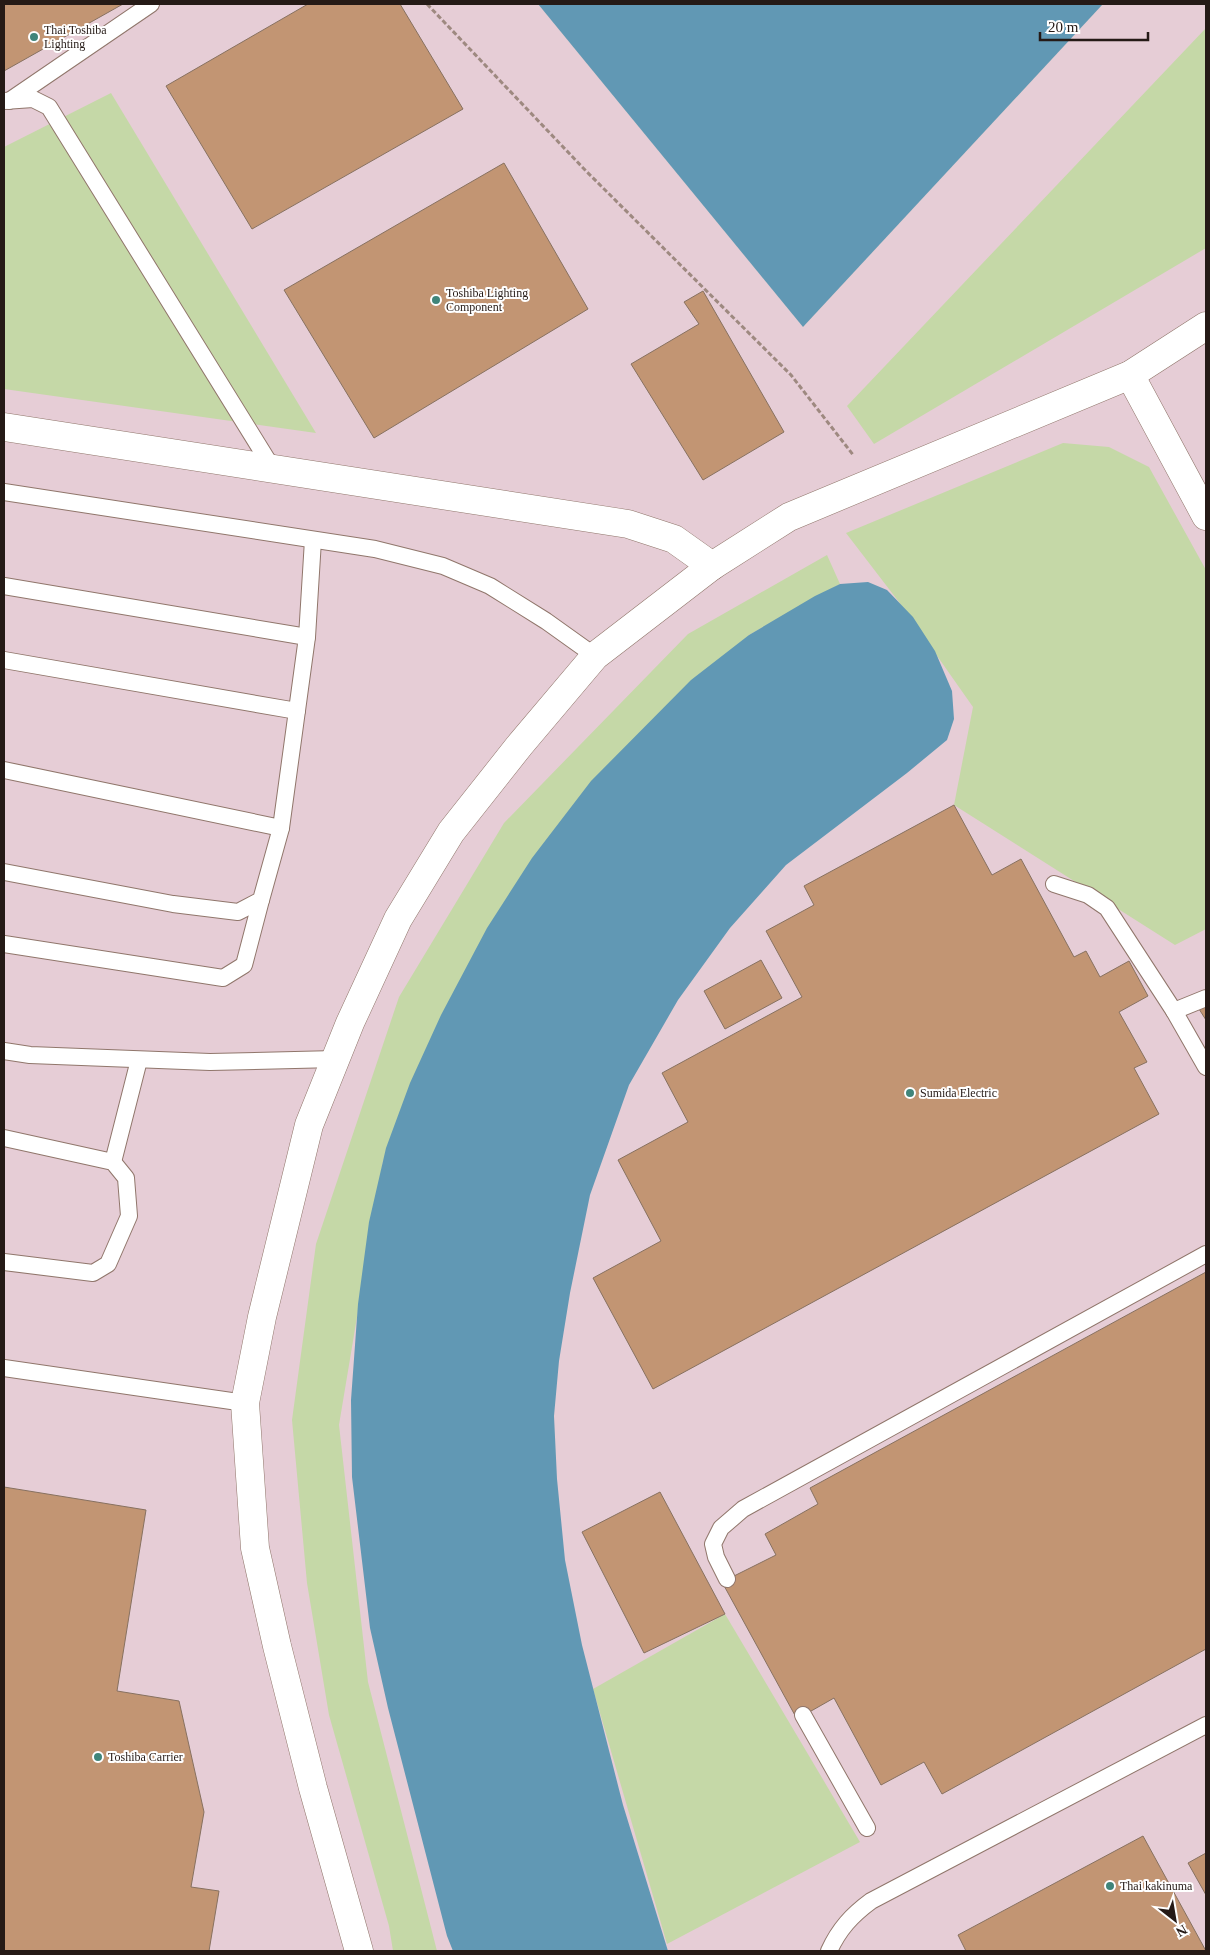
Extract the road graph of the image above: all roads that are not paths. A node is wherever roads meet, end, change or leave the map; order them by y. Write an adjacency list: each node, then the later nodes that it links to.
1 (150, 4): 2 (lane)
2 (6, 101): 6 (lane)
3 (1206, 326): 4 (street)
4 (1130, 375): 8 (street); 10 (street)
5 (4, 427): 6 (street)
6 (273, 469): 10 (street)
7 (4, 492): 9 (lane)
8 (1206, 516)
9 (313, 540): 12 (lane); 13 (lane)
10 (712, 566): 13 (street)
11 (4, 586): 12 (lane)
12 (307, 637): 15 (lane)
13 (595, 656): 25 (street)
14 (4, 660): 15 (lane)
15 (297, 711): 17 (lane)
16 (4, 770): 17 (lane)
17 (281, 828): 20 (lane)
18 (4, 872): 20 (lane)
19 (1054, 884): 23 (lane)
20 (261, 900): 21 (lane)
21 (4, 944)
22 (1206, 998): 23 (lane)
23 (1174, 1011): 27 (lane)
24 (4, 1051): 26 (lane)
25 (336, 1059): 26 (lane); 33 (street)
26 (139, 1060): 29 (lane)
27 (1206, 1068)
28 (4, 1138): 29 (lane)
29 (113, 1162): 31 (lane)
30 (1206, 1254): 34 (lane)
31 (4, 1262)
32 (4, 1368): 33 (lane)
33 (245, 1402): 38 (street)
34 (727, 1579)
35 (803, 1716): 37 (lane)
36 (1206, 1725): 39 (lane)
37 (867, 1828)
38 (359, 1951)
39 (829, 1951)

